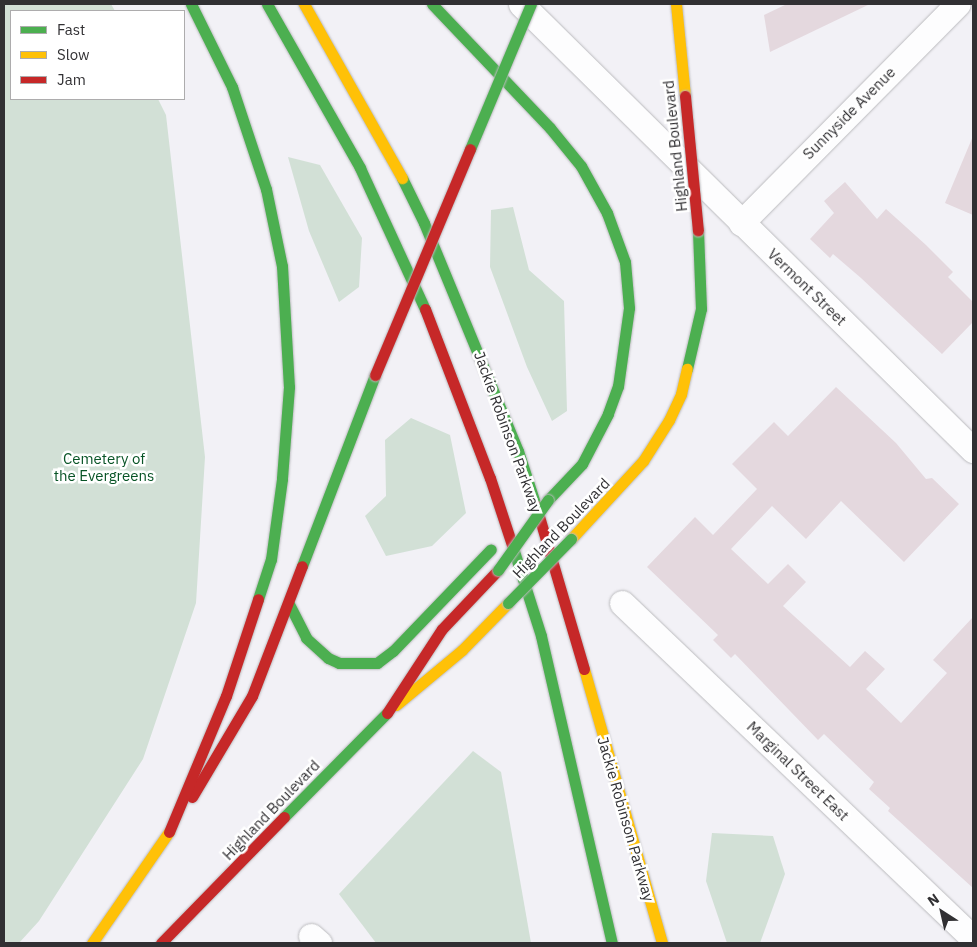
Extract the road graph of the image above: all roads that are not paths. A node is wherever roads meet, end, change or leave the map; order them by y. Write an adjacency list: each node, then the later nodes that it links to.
1 (191, 4): 15 (main road)
2 (267, 4): 19 (main road)
3 (304, 4): 20 (main road, Jackie Robinson Parkway)
4 (432, 4): 11 (main road)
5 (521, 4): 9 (street, Vermont Street)
6 (531, 4): 13 (main road, bridge)
7 (958, 4): 9 (street, Sunnyside Avenue)
8 (675, 7): 14 (main road, Highland Boulevard, bridge)
9 (741, 223): 10 (street, Vermont Street)
10 (973, 450)
11 (548, 500): 13 (main road, bridge); 14 (main road, bridge)
12 (622, 603): 16 (street, Marginal Street East)
13 (289, 604): 15 (main road)
14 (387, 713): 18 (main road, Highland Boulevard)
15 (169, 832): 17 (main road)
16 (973, 939)
17 (92, 943)
18 (161, 943)
19 (612, 943)
20 (662, 943)

